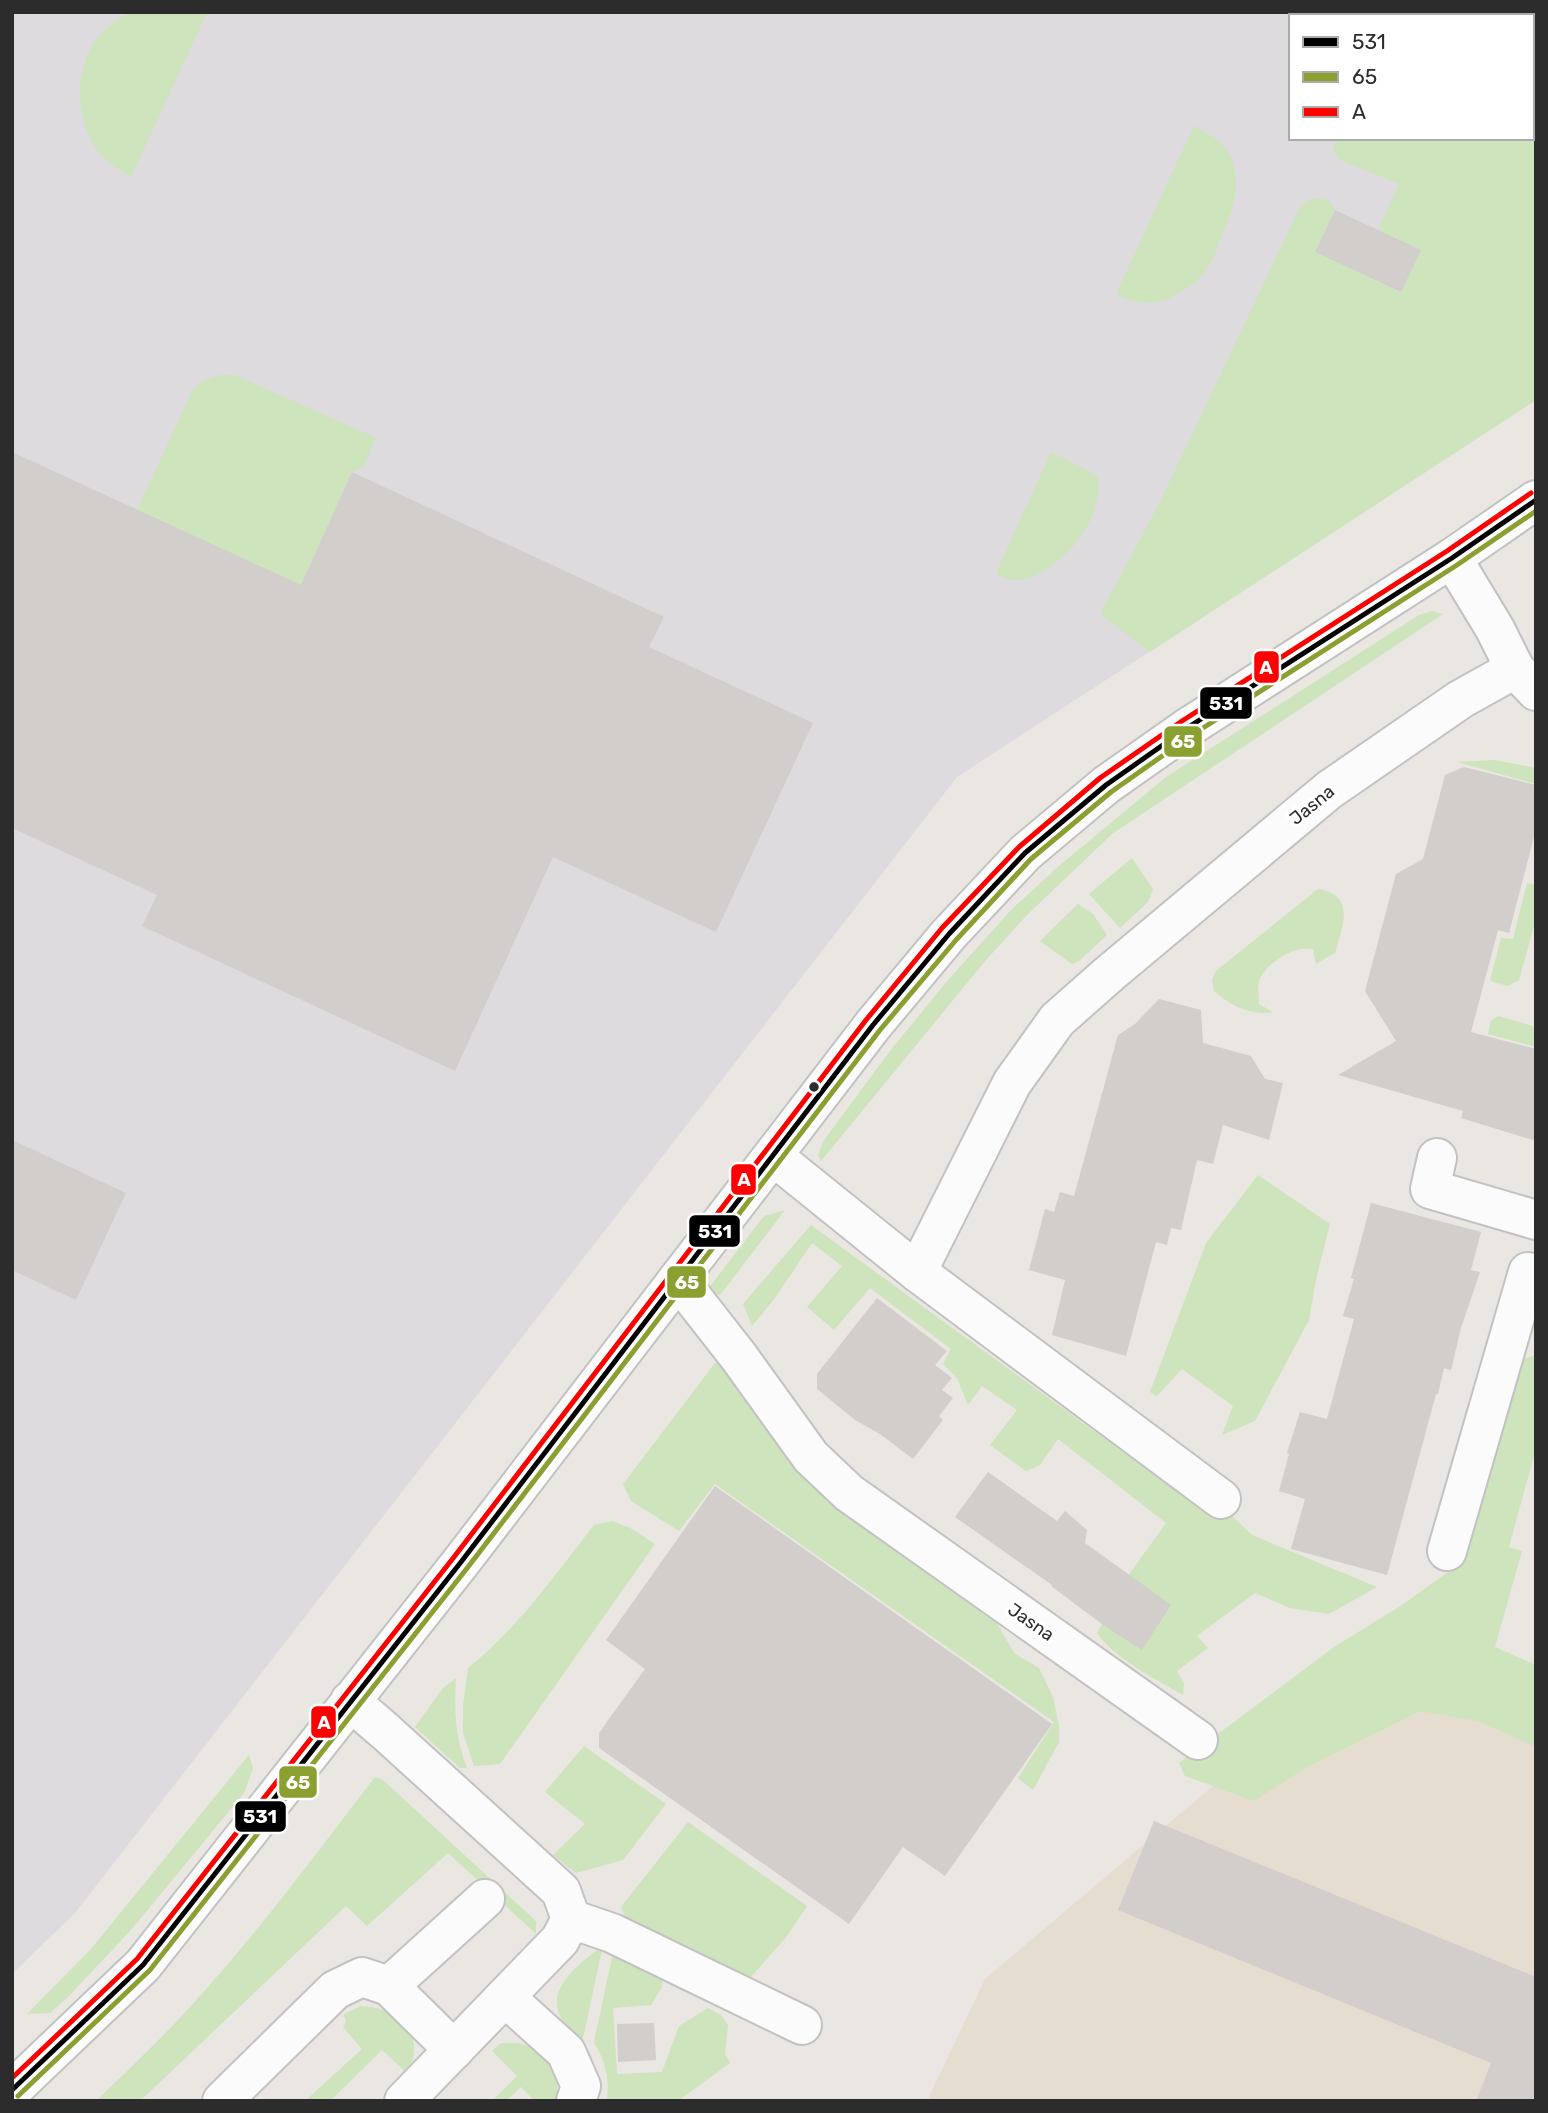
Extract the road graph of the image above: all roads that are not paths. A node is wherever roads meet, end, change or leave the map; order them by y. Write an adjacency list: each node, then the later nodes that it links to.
1 (1536, 500): 2 (street)
2 (1452, 558): 3 (street, Jasna); 4 (street)
3 (1525, 680): 8 (street, Jasna)
4 (773, 1156): 8 (street); 9 (street)
5 (1437, 1158): 6 (street)
6 (1536, 1220)
7 (1533, 1264): 11 (street)
8 (917, 1272): 10 (street)
9 (678, 1279): 12 (street); 13 (street, Jasna)
10 (1221, 1499)
11 (1447, 1551)
12 (350, 1702): 15 (street); 20 (street)
13 (1198, 1740)
14 (485, 1899): 16 (street)
15 (571, 1919): 17 (street); 18 (street)
16 (389, 1986): 19 (street); 21 (street)
17 (505, 1997): 19 (street); 23 (street)
18 (802, 2025)
19 (454, 2050): 22 (street)
20 (12, 2090)
21 (222, 2101)
22 (404, 2101)
23 (576, 2101)

